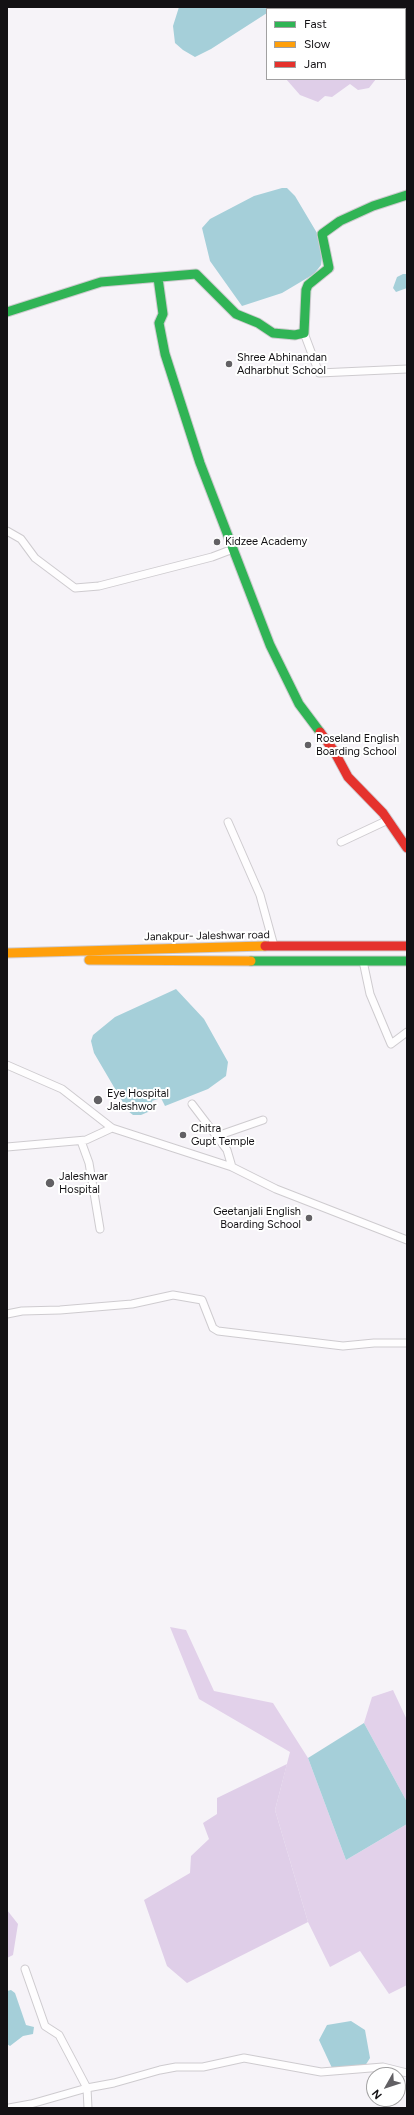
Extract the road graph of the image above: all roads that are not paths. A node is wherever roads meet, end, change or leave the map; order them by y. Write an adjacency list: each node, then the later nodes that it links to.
1 (407, 195): 4 (main road)
2 (158, 278): 3 (main road); 4 (main road); 7 (main road)
3 (7, 312)
4 (304, 333): 5 (street)
5 (407, 369)
6 (7, 531): 7 (street)
7 (233, 549): 8 (main road)
8 (388, 820): 10 (street); 11 (main road)
9 (228, 822): 12 (street)
10 (341, 842)
11 (407, 848)
12 (274, 946): 13 (main road, Janakpur- Jaleshwar road); 14 (main road, Janakpur- Jaleshwar road)
13 (407, 946)
14 (7, 953)
15 (7, 961): 16 (main road)
16 (363, 961): 17 (main road); 18 (street)
17 (407, 961)
18 (407, 1032)
19 (7, 1065): 22 (street)
20 (192, 1104): 23 (street)
21 (263, 1120): 23 (street)
22 (112, 1128): 24 (street); 26 (street)
23 (217, 1136): 26 (street)
24 (81, 1141): 25 (street); 27 (street)
25 (7, 1146)
26 (232, 1167): 28 (street)
27 (100, 1229)
28 (407, 1240)
29 (7, 1314): 30 (street)
30 (407, 1343)
31 (25, 1969): 33 (street)
32 (407, 2073): 33 (street)
33 (87, 2088): 34 (street); 35 (street)
34 (9, 2108)
35 (88, 2108)

